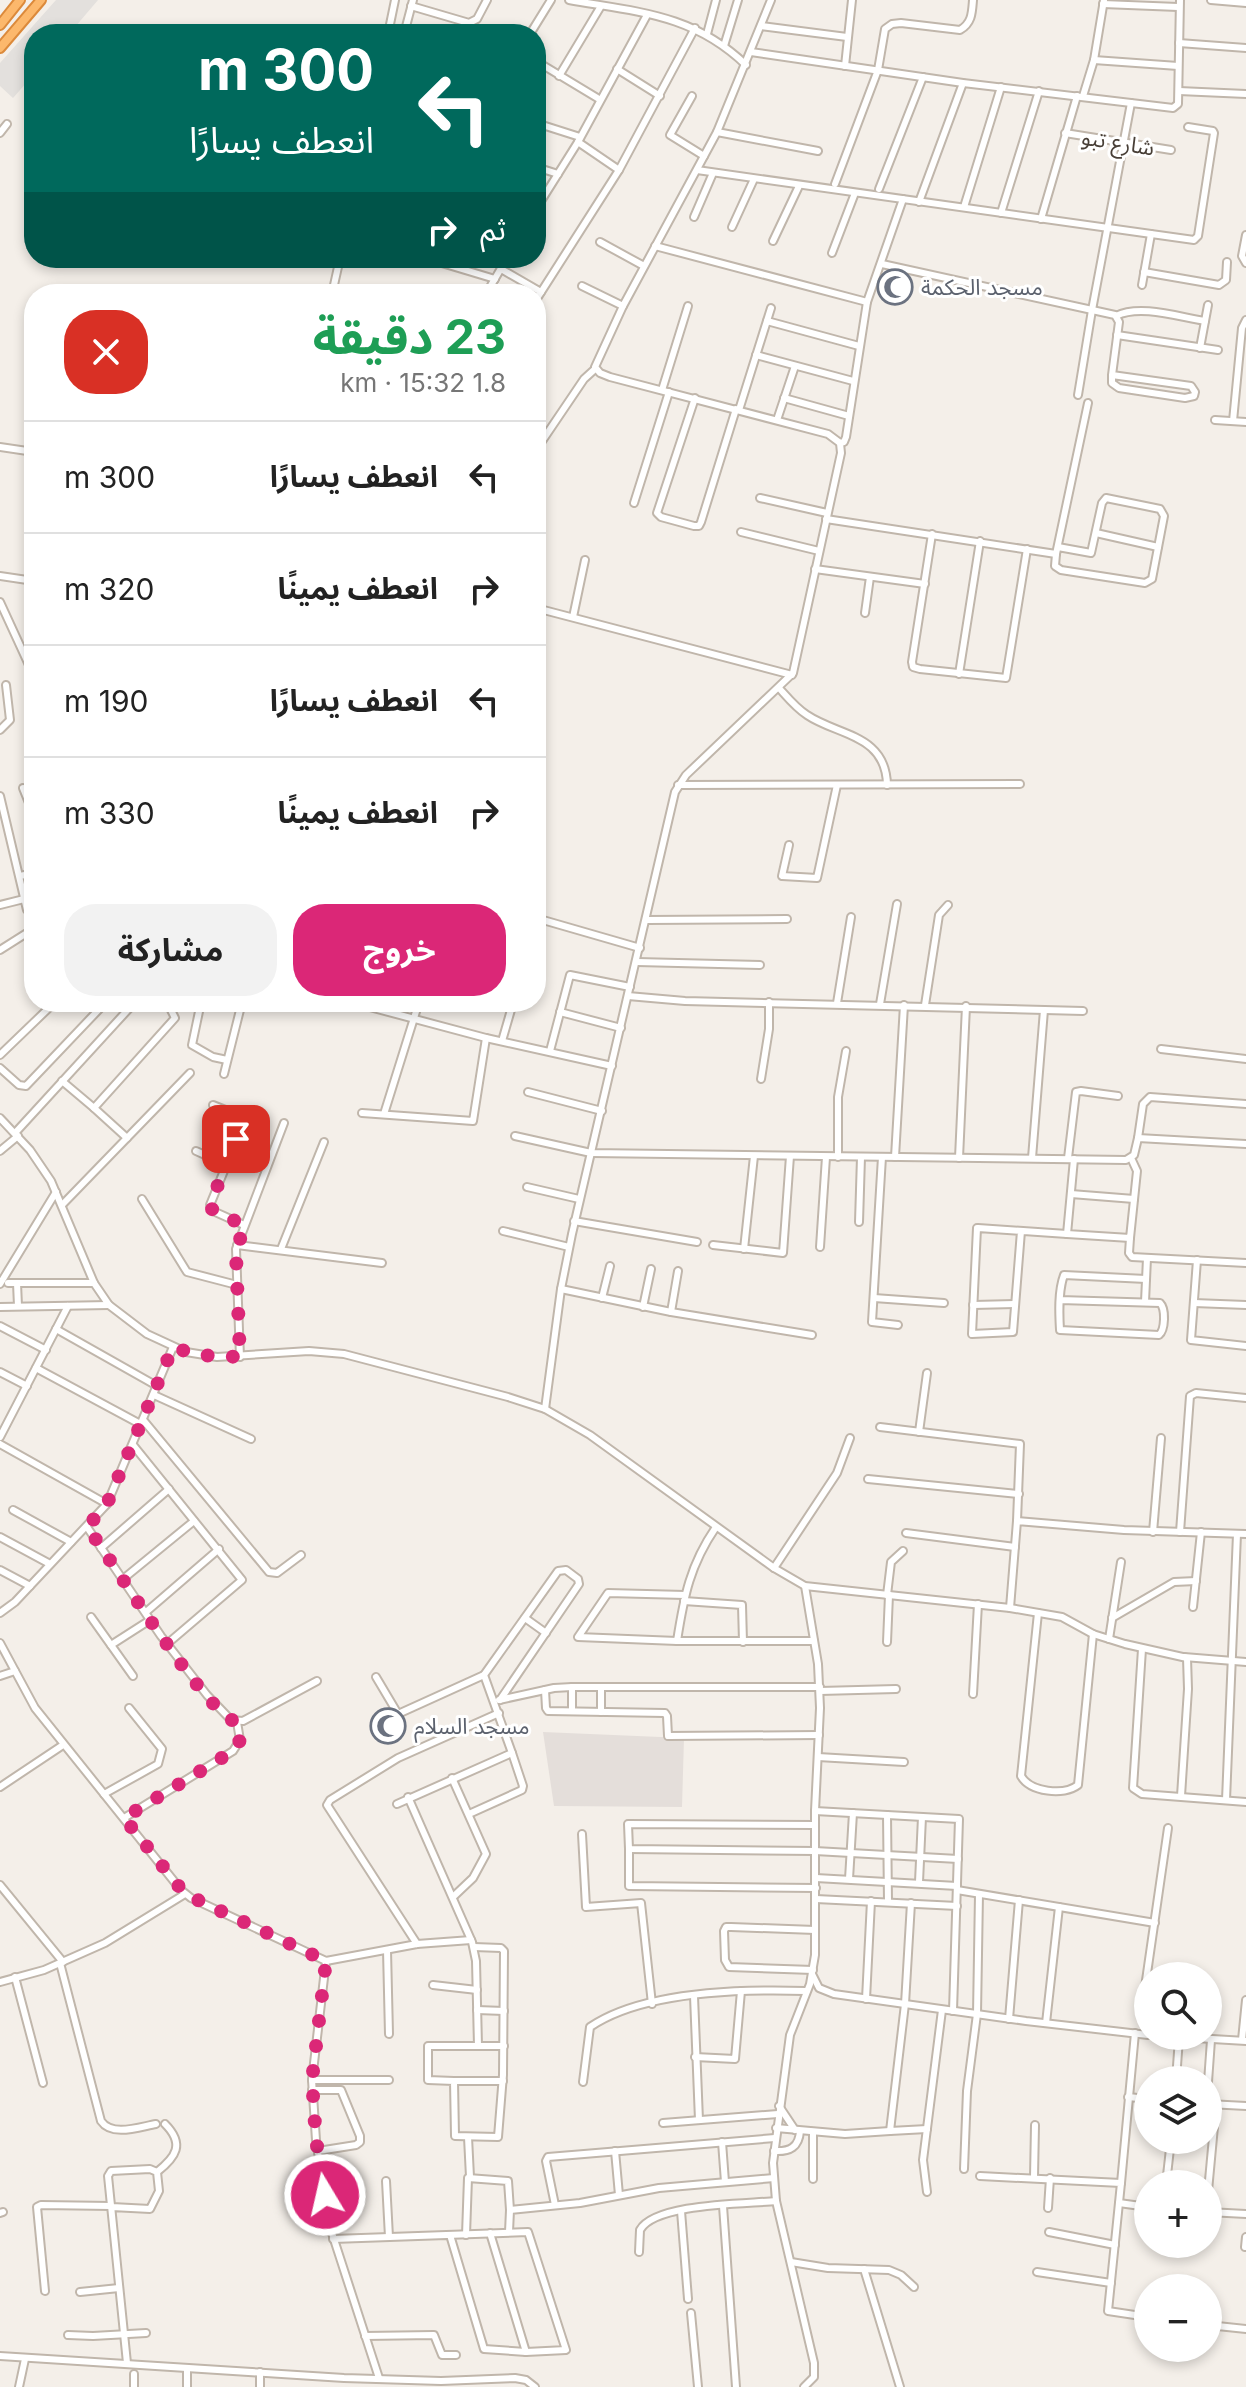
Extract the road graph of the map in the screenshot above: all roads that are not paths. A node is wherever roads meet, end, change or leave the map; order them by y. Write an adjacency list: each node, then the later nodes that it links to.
1 (20, 0): 22 (highway)
2 (41, 0): 29 (highway)
3 (395, 0): 19 (street)
4 (487, 0): 14 (street)
5 (551, 0): 21 (street)
6 (569, 0): 17 (street)
7 (716, 0): 25 (street)
8 (738, 0): 28 (street)
9 (771, 0): 23 (street)
10 (852, 0): 26 (street)
11 (973, 0): 38 (street)
12 (1211, 0): 16 (street)
13 (1103, 2): 15 (street); 32 (street)
14 (412, 3): 20 (street)
15 (1179, 3): 27 (street)
16 (1246, 3)
17 (601, 6): 18 (street); 39 (street)
18 (647, 15): 24 (street); 37 (street)
19 (390, 24)
20 (407, 24)
21 (536, 24)
22 (0, 25)
23 (761, 26): 26 (street); 31 (street)
24 (695, 28): 25 (street); 46 (street)
25 (707, 34): 28 (street)
26 (847, 37): 34 (street)
27 (1179, 43): 30 (street); 35 (street)
28 (724, 46): 33 (street)
29 (0, 48)
30 (1246, 48)
31 (751, 52): 33 (street); 34 (street)
32 (1094, 60): 35 (street); 48 (street)
33 (746, 65): 54 (street)
34 (845, 66): 38 (street)
35 (1178, 66): 44 (street)
36 (546, 68): 39 (street)
37 (617, 69): 46 (street); 49 (street)
38 (878, 70): 40 (street); 68 (street)
39 (559, 76): 49 (street)
40 (923, 77): 41 (street); 70 (street)
41 (963, 83): 42 (street); 74 (street)
42 (1001, 87): 43 (street); 75 (street)
43 (1039, 91): 48 (street); 76 (street)
44 (1179, 91): 45 (street); 50 (street)
45 (1246, 94)
46 (660, 96): 63 (street)
47 (692, 96): 61 (street)
48 (1080, 96): 50 (street); 56 (street)
49 (599, 99): 57 (street)
50 (1131, 103): 58 (street)
51 (7, 124): 55 (street)
52 (546, 127): 57 (street)
53 (1188, 127): 81 (street)
54 (717, 132): 60 (street); 61 (street)
55 (0, 133)
56 (1065, 133): 58 (street, شارع تبو); 78 (street)
57 (579, 140): 63 (street); 66 (street)
58 (1123, 142): 59 (street, شارع تبو); 80 (street)
59 (1171, 150)
60 (818, 151)
61 (704, 156): 64 (street)
62 (546, 170): 66 (street)
63 (619, 170): 97 (street)
64 (697, 170): 65 (street); 85 (street)
65 (713, 173): 67 (street); 77 (street)
66 (558, 174): 71 (street)
67 (754, 179): 69 (street); 79 (street)
68 (835, 184)
69 (799, 186): 72 (street); 83 (street)
70 (879, 189)
71 (546, 192)
72 (855, 193): 73 (street); 86 (street)
73 (903, 199): 74 (street); 89 (street)
74 (919, 202): 75 (street)
75 (964, 207): 76 (street)
76 (1001, 213): 78 (street)
77 (694, 217)
78 (1041, 219): 80 (street)
79 (732, 227)
80 (1107, 227): 81 (street); 105 (street)
81 (1151, 234): 93 (street)
82 (1246, 235): 88 (street)
83 (773, 241)
84 (600, 242): 90 (street)
85 (655, 246): 90 (street); 100 (street)
86 (832, 253)
87 (1227, 262): 93 (street)
88 (1246, 263)
89 (882, 264): 100 (street); 105 (street)
90 (644, 266): 102 (street)
91 (458, 268): 94 (street)
92 (501, 269): 94 (street); 96 (street)
93 (1144, 272): 98 (street)
94 (495, 279): 95 (street)
95 (492, 284)
96 (527, 284)
97 (546, 284)
98 (1142, 285)
99 (582, 286): 102 (street)
100 (867, 302): 111 (street)
101 (1208, 305): 109 (street)
102 (623, 306): 116 (street)
103 (688, 306): 119 (street)
104 (771, 308): 108 (street)
105 (1092, 310): 106 (street); 120 (street)
106 (1116, 316): 109 (street); 110 (street)
107 (1246, 320): 128 (street)
108 (767, 321): 111 (street); 114 (street)
109 (1205, 321): 112 (street)
110 (1117, 335): 112 (street); 117 (street)
111 (859, 346): 118 (street)
112 (1200, 348): 113 (street)
113 (1218, 350)
114 (756, 355): 115 (street); 124 (street)
115 (795, 366): 118 (street); 122 (street)
116 (595, 369): 119 (street); 130 (street)
117 (1112, 375): 117 (street)
118 (853, 381): 125 (street)
119 (666, 391): 121 (street); 135 (street)
120 (1078, 395)
121 (695, 398): 124 (street); 124 (street)
122 (784, 398): 125 (street); 126 (street)
123 (1088, 403): 144 (street)
124 (738, 409): 126 (street)
125 (849, 416): 131 (street)
126 (777, 420): 131 (street)
127 (1215, 420): 128 (street)
128 (1233, 421): 129 (street)
129 (1246, 422)
130 (546, 435)
131 (840, 443): 136 (street)
132 (0, 447): 133 (street)
133 (24, 451)
134 (760, 498): 136 (street)
135 (634, 503)
136 (826, 516): 139 (street); 143 (street)
137 (741, 532): 143 (street)
138 (1096, 533): 141 (street); 141 (street); 144 (street)
139 (932, 534): 140 (street); 150 (street)
140 (980, 541): 142 (street); 156 (street)
141 (1158, 547): 144 (street)
142 (1027, 549): 144 (street); 156 (street)
143 (819, 551): 146 (street)
144 (1057, 551)
145 (585, 560): 154 (street)
146 (815, 569): 148 (street); 157 (street)
147 (0, 576): 149 (street)
148 (870, 577): 150 (street); 153 (street)
149 (24, 580)
150 (925, 584): 156 (street)
151 (0, 602): 155 (street)
152 (546, 610): 154 (street)
153 (865, 613)
154 (573, 617): 157 (street)
155 (23, 652)
156 (959, 674)
157 (792, 675): 159 (street)
158 (6, 685): 160 (street)
159 (779, 688): 162 (street); 164 (street)
160 (0, 730)
161 (1020, 784): 164 (street)
162 (678, 785): 163 (street); 175 (street)
163 (837, 785): 164 (street); 166 (street)
164 (887, 785)
165 (0, 796): 168 (street)
166 (789, 845)
167 (24, 875): 168 (street)
168 (20, 876): 169 (street)
169 (24, 899): 171 (street)
170 (897, 904): 186 (street)
171 (0, 905)
172 (948, 905): 188 (street)
173 (851, 917): 185 (street)
174 (787, 919): 175 (street)
175 (647, 920): 178 (street)
176 (546, 921): 178 (street)
177 (24, 935): 179 (street)
178 (640, 948): 180 (street)
179 (0, 950)
180 (637, 962): 181 (street); 182 (street)
181 (760, 965)
182 (630, 987): 183 (street); 201 (street)
183 (628, 996): 184 (street); 203 (street)
184 (769, 1002): 185 (street); 216 (street)
185 (837, 1003): 186 (street)
186 (880, 1004): 187 (street)
187 (904, 1005): 188 (street); 243 (street)
188 (925, 1005): 189 (street)
189 (966, 1006): 190 (street); 244 (street)
190 (1044, 1010): 191 (street); 245 (street)
191 (1083, 1011)
192 (45, 1012): 209 (street)
193 (96, 1012): 213 (street)
194 (126, 1012): 217 (street)
195 (172, 1012): 222 (street)
196 (199, 1012): 211 (street)
197 (239, 1012): 211 (street)
198 (391, 1012): 202 (street)
199 (415, 1012): 202 (street)
200 (510, 1012): 205 (street)
201 (560, 1012): 203 (street); 207 (street)
202 (415, 1018): 204 (street); 225 (street)
203 (621, 1028): 212 (street)
204 (486, 1038): 205 (street); 225 (street)
205 (502, 1041): 207 (street)
206 (1161, 1049): 210 (street)
207 (550, 1051): 212 (street)
208 (846, 1051): 240 (street)
209 (0, 1055)
210 (1246, 1059)
211 (227, 1060): 215 (street)
212 (612, 1066): 223 (street)
213 (0, 1068)
214 (190, 1073): 230 (street)
215 (224, 1074)
216 (761, 1079)
217 (62, 1081): 222 (street); 228 (street)
218 (528, 1092): 223 (street)
219 (1118, 1096): 246 (street)
220 (1246, 1104): 231 (street)
221 (213, 1105): 248 (street)
222 (94, 1108): 230 (street)
223 (602, 1111): 236 (street)
224 (362, 1113): 225 (street)
225 (384, 1114)
226 (0, 1118): 228 (street)
227 (284, 1123): 258 (street)
228 (17, 1134): 234 (street); 250 (street)
229 (515, 1136): 236 (street)
230 (127, 1138): 255 (street)
231 (1138, 1138): 233 (street); 247 (street)
232 (324, 1142): 269 (street)
233 (1246, 1144)
234 (0, 1151)
235 (196, 1151): 248 (street)
236 (591, 1153): 237 (street); 253 (street)
237 (754, 1156): 238 (street); 270 (street)
238 (790, 1156): 239 (street); 270 (street)
239 (826, 1157): 240 (street); 268 (street)
240 (838, 1157): 241 (street)
241 (861, 1157): 242 (street); 257 (street)
242 (882, 1157): 243 (street); 286 (street)
243 (895, 1157): 244 (street)
244 (959, 1158): 245 (street)
245 (1032, 1158): 246 (street)
246 (1071, 1158): 247 (street); 251 (street)
247 (1131, 1158): 254 (street)
248 (225, 1164): 258 (street)
249 (527, 1187): 253 (street)
250 (56, 1192): 255 (street); 279 (street)
251 (1071, 1194): 254 (street); 261 (street)
252 (142, 1199): 283 (street)
253 (579, 1199): 256 (street)
254 (1134, 1199): 262 (street)
255 (62, 1205): 282 (street)
256 (574, 1221): 263 (street); 267 (street)
257 (859, 1222)
258 (244, 1225): 264 (street)
259 (503, 1231): 267 (street)
260 (1021, 1231): 261 (street); 291 (street); 293 (street)
261 (1067, 1234): 262 (street)
262 (1130, 1238): 272 (street)
263 (697, 1242)
264 (237, 1245): 269 (street); 283 (street)
265 (713, 1245): 270 (street)
266 (334, 1246): 271 (street)
267 (569, 1247): 284 (street)
268 (820, 1247)
269 (281, 1249): 271 (street)
270 (744, 1249)
271 (331, 1256): 274 (street)
272 (1147, 1258): 273 (street); 280 (street)
273 (1197, 1260): 275 (street); 290 (street)
274 (382, 1263)
275 (1246, 1263)
276 (610, 1266): 285 (street)
277 (651, 1269): 298 (street)
278 (678, 1271): 299 (street)
279 (3, 1279): 281 (street)
280 (1146, 1279): 287 (street); 288 (street)
281 (17, 1283): 282 (street); 295 (street)
282 (94, 1283): 292 (street)
283 (237, 1285): 307 (street)
284 (561, 1289): 285 (street); 315 (street)
285 (602, 1298): 298 (street)
286 (874, 1298): 289 (street); 300 (street)
287 (1060, 1300): 288 (street); 288 (street)
288 (1145, 1302)
289 (944, 1303)
290 (1194, 1303): 294 (street); 304 (street)
291 (1015, 1304): 293 (street); 293 (street)
292 (109, 1305): 296 (street); 305 (street)
293 (973, 1305)
294 (1246, 1305)
295 (18, 1306): 296 (street); 297 (street)
296 (68, 1306): 302 (street)
297 (0, 1307)
298 (643, 1307): 299 (street)
299 (671, 1312): 303 (street)
300 (898, 1325)
301 (0, 1326): 306 (street)
302 (56, 1329): 306 (street); 312 (street)
303 (812, 1335)
304 (1246, 1346)
305 (173, 1347): 307 (street); 312 (street)
306 (46, 1350): 308 (street)
307 (240, 1357): 315 (street)
308 (36, 1368): 311 (street); 318 (street)
309 (0, 1372): 311 (street)
310 (927, 1373): 320 (street)
311 (27, 1386): 317 (street)
312 (157, 1386): 313 (street)
313 (154, 1395): 318 (street); 324 (street)
314 (1246, 1398): 337 (street)
315 (545, 1409): 335 (street)
316 (0, 1419): 317 (street)
317 (8, 1423): 321 (street)
318 (143, 1423): 326 (street); 348 (street)
319 (880, 1427): 320 (street)
320 (919, 1432): 329 (street)
321 (0, 1437)
322 (850, 1438): 351 (street)
323 (1161, 1438): 336 (street)
324 (251, 1439)
325 (0, 1444): 330 (street)
326 (133, 1445): 328 (street); 330 (street)
327 (868, 1479): 329 (street)
328 (169, 1489): 332 (street); 345 (street)
329 (1019, 1494): 333 (street)
330 (107, 1504): 334 (street)
331 (13, 1510): 343 (street)
332 (194, 1521): 346 (street); 353 (street)
333 (1017, 1521): 336 (street); 344 (street)
334 (87, 1527): 343 (street); 345 (street)
335 (716, 1527): 351 (street); 358 (street)
336 (1153, 1532): 337 (street)
337 (1180, 1532): 338 (street)
338 (1201, 1532): 340 (street); 354 (street)
339 (906, 1533): 344 (street)
340 (1237, 1534): 341 (street); 380 (street)
341 (1246, 1534)
342 (0, 1537): 350 (street)
343 (71, 1542): 350 (street)
344 (1015, 1547): 361 (street)
345 (101, 1548): 353 (street)
346 (219, 1549): 364 (street); 376 (street)
347 (903, 1551): 357 (street)
348 (301, 1555)
349 (1121, 1562): 367 (street)
350 (50, 1564): 355 (street)
351 (774, 1568): 356 (street)
352 (0, 1570): 355 (street)
353 (123, 1579): 364 (street)
354 (1196, 1581): 360 (street); 367 (street)
355 (30, 1586): 362 (street)
356 (805, 1586): 357 (street); 372 (street)
357 (888, 1595): 359 (street); 374 (street)
358 (684, 1598): 371 (street); 371 (street); 373 (street)
359 (978, 1604): 361 (street); 393 (street)
360 (1193, 1607)
361 (1010, 1608): 363 (street)
362 (2, 1609)
363 (1038, 1613): 369 (street); 369 (street)
364 (148, 1616): 376 (street); 377 (street)
365 (91, 1617): 377 (street)
366 (525, 1618): 368 (street); 368 (street); 383 (street)
367 (1112, 1618): 370 (street)
368 (546, 1633): 394 (street)
369 (1093, 1634): 370 (street)
370 (1109, 1639): 378 (street)
371 (677, 1641): 373 (street)
372 (814, 1641): 373 (street); 390 (street)
373 (743, 1642)
374 (887, 1642)
375 (0, 1643): 382 (street)
376 (167, 1644): 399 (street)
377 (111, 1645): 385 (street)
378 (1142, 1649): 379 (street); 408 (street)
379 (1184, 1657): 380 (street); 408 (street)
380 (1234, 1661): 381 (street); 410 (street)
381 (1246, 1662)
382 (15, 1671): 384 (street); 401 (street)
383 (484, 1675): 386 (street); 394 (street)
384 (0, 1676)
385 (133, 1676)
386 (376, 1677)
387 (317, 1681): 399 (street)
388 (572, 1687): 389 (street); 392 (street); 396 (street)
389 (601, 1688): 390 (street); 397 (street)
390 (820, 1689): 391 (street); 400 (street)
391 (896, 1689)
392 (545, 1690): 394 (street); 396 (street)
393 (973, 1694)
394 (497, 1701): 398 (street)
395 (129, 1708): 407 (street)
396 (572, 1711): 397 (street)
397 (601, 1712): 400 (street)
398 (499, 1713): 402 (street); 448 (street)
399 (237, 1722): 418 (street)
400 (819, 1735): 403 (street)
401 (63, 1745): 406 (street); 407 (street)
402 (512, 1753): 405 (street); 415 (street)
403 (818, 1757): 404 (street); 413 (street)
404 (904, 1762)
405 (452, 1778): 409 (street); 415 (street)
406 (0, 1787)
407 (104, 1794): 418 (street)
408 (1181, 1796): 410 (street)
409 (408, 1797): 412 (street); 437 (street)
410 (1226, 1800): 411 (street)
411 (1246, 1802)
412 (397, 1804)
413 (815, 1811): 414 (street); 419 (street)
414 (853, 1813): 416 (street); 424 (street)
415 (469, 1814): 437 (street)
416 (887, 1815): 417 (street); 425 (street)
417 (922, 1817): 426 (street); 427 (street)
418 (124, 1818): 435 (street)
419 (815, 1825): 422 (street); 423 (street)
420 (1168, 1828): 445 (street)
421 (582, 1834): 463 (street)
422 (629, 1849): 423 (street); 433 (street)
423 (815, 1851): 424 (street); 428 (street)
424 (850, 1853): 425 (street); 429 (street)
425 (886, 1855): 426 (street); 430 (street)
426 (921, 1857): 427 (street); 431 (street)
427 (958, 1859): 434 (street)
428 (816, 1878): 429 (street); 433 (street)
429 (849, 1879): 430 (street)
430 (887, 1880): 431 (street); 441 (street)
431 (919, 1882): 434 (street)
432 (0, 1885): 451 (street)
433 (816, 1888): 438 (street)
434 (957, 1888): 436 (street); 443 (street)
435 (185, 1894): 450 (street); 451 (street)
436 (979, 1894): 439 (street); 469 (street)
437 (454, 1896): 447 (street)
438 (816, 1899): 440 (street); 446 (street)
439 (1019, 1900): 444 (street); 470 (street)
440 (871, 1901): 441 (street); 461 (street)
441 (888, 1902): 442 (street)
442 (911, 1903): 443 (street); 464 (street)
443 (957, 1906): 468 (street)
444 (1059, 1907): 445 (street); 471 (street)
445 (1155, 1923): 452 (street)
446 (815, 1930): 453 (street); 453 (street)
447 (472, 1943): 448 (street); 457 (street); 467 (street)
448 (417, 1944): 449 (street)
449 (387, 1950): 450 (street); 473 (street)
450 (326, 1961): 480 (street)
451 (62, 1962): 454 (street); 495 (street)
452 (1149, 1962)
453 (813, 1972): 459 (street); 461 (street)
454 (15, 1977): 455 (street); 485 (street)
455 (0, 1982)
456 (433, 1985): 457 (street)
457 (477, 1990): 465 (street)
458 (741, 1991): 459 (street); 460 (street); 479 (street)
459 (806, 1991): 490 (street)
460 (694, 1996): 463 (street); 479 (street)
461 (866, 1999): 464 (street)
462 (1246, 2000): 475 (street)
463 (652, 2004): 484 (street)
464 (905, 2004): 466 (street); 501 (street)
465 (477, 2010): 467 (street); 477 (street)
466 (942, 2010): 468 (street); 499 (street)
467 (504, 2011): 478 (street)
468 (953, 2011): 469 (street)
469 (977, 2014): 470 (street); 509 (street)
470 (1009, 2019): 471 (street)
471 (1046, 2023): 472 (street)
472 (1134, 2033)
473 (389, 2034)
474 (1222, 2040): 475 (street)
475 (1244, 2040)
476 (1134, 2042): 487 (street)
477 (478, 2046): 478 (street); 482 (street)
478 (504, 2046): 483 (street)
479 (695, 2057): 493 (street)
480 (312, 2080): 481 (street); 486 (street)
481 (389, 2080)
482 (454, 2081): 483 (street); 503 (street)
483 (503, 2081): 503 (street)
484 (583, 2082)
485 (43, 2083)
486 (312, 2090): 506 (street); 506 (street)
487 (1128, 2097): 488 (street); 519 (street)
488 (1134, 2098)
489 (1222, 2105): 491 (street)
490 (779, 2106): 492 (street); 500 (street)
491 (1246, 2106)
492 (778, 2114): 493 (street); 498 (street)
493 (699, 2120): 494 (street)
494 (663, 2123)
495 (156, 2124)
496 (165, 2124): 510 (street)
497 (1035, 2125): 513 (street)
498 (776, 2128): 500 (street); 504 (street)
499 (927, 2129): 501 (street); 520 (street)
500 (797, 2130): 502 (street); 508 (street)
501 (890, 2131): 502 (street)
502 (813, 2132): 516 (street)
503 (468, 2137): 512 (street)
504 (775, 2138): 505 (street); 508 (street)
505 (722, 2142): 507 (street); 518 (street)
506 (318, 2151): 540 (street)
507 (615, 2151): 521 (street); 524 (street)
508 (774, 2151): 514 (street)
509 (964, 2169)
510 (157, 2172): 526 (street); 526 (street)
511 (980, 2176): 513 (street)
512 (470, 2177): 529 (street); 537 (street)
513 (1034, 2177): 515 (street)
514 (774, 2178): 518 (street); 522 (street)
515 (1050, 2178): 519 (street); 528 (street)
516 (813, 2179)
517 (386, 2181): 538 (street)
518 (725, 2182): 521 (street)
519 (1121, 2183): 523 (street)
520 (927, 2192)
521 (619, 2195): 524 (street)
522 (776, 2201): 527 (street); 544 (street)
523 (1119, 2203): 525 (street); 541 (street)
524 (555, 2205): 529 (street)
525 (1134, 2205)
526 (111, 2206): 549 (street); 550 (street)
527 (723, 2206): 530 (street); 579 (street)
528 (1048, 2208)
529 (510, 2210): 533 (street)
530 (681, 2211): 543 (street); 552 (street)
531 (1222, 2213): 532 (street)
532 (1246, 2214)
533 (509, 2232): 535 (street); 561 (street)
534 (1049, 2232): 541 (street)
535 (490, 2233): 537 (street); 561 (street)
536 (450, 2235): 537 (street); 538 (street); 561 (street)
537 (466, 2235)
538 (389, 2237): 540 (street)
539 (1246, 2237): 542 (street)
540 (333, 2239): 560 (street)
541 (1115, 2245): 547 (street)
542 (1245, 2247)
543 (639, 2252)
544 (791, 2262): 545 (street); 580 (street)
545 (864, 2269): 548 (street); 581 (street)
546 (1037, 2272): 547 (street)
547 (1111, 2283): 554 (street)
548 (914, 2287)
549 (119, 2288): 551 (street); 557 (street)
550 (45, 2291)
551 (80, 2292)
552 (688, 2299)
553 (691, 2313): 578 (street)
554 (1134, 2315)
555 (1222, 2326): 556 (street)
556 (1246, 2329)
557 (123, 2333): 558 (street); 559 (street); 565 (street)
558 (146, 2333)
559 (68, 2335)
560 (365, 2336): 562 (street); 570 (street)
561 (526, 2352)
562 (456, 2355)
563 (0, 2356): 564 (street)
564 (25, 2359): 565 (street); 572 (street)
565 (127, 2363): 566 (street)
566 (187, 2368): 567 (street); 574 (street)
567 (260, 2372): 569 (street); 575 (street)
568 (134, 2374): 573 (street)
569 (344, 2378): 570 (street); 576 (street)
570 (379, 2378): 571 (street)
571 (441, 2384): 577 (street)
572 (19, 2387)
573 (134, 2387)
574 (187, 2387)
575 (260, 2387)
576 (344, 2387)
577 (535, 2387)
578 (698, 2387)
579 (736, 2387)
580 (803, 2387)
581 (900, 2387)

